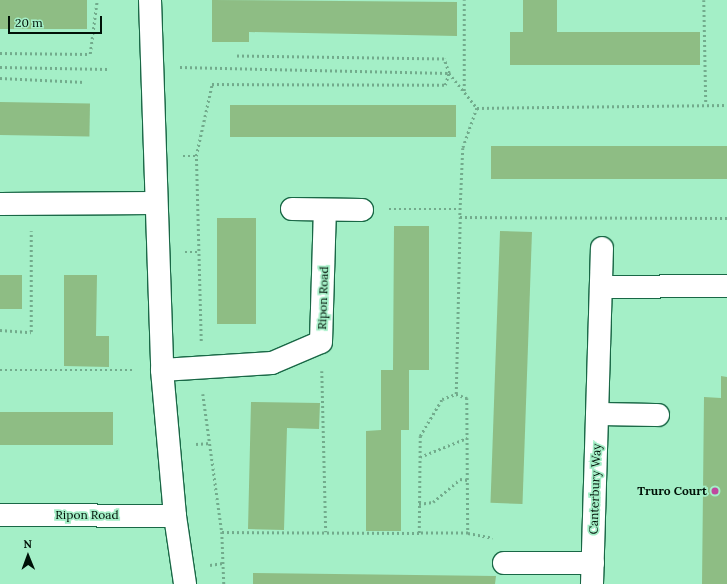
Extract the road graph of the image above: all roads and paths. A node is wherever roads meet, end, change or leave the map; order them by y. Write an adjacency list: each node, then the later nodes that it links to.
1 (97, 0): 5 (path)
2 (150, 0): 17 (street)
3 (464, 0): 13 (path)
4 (704, 0): 14 (path)
5 (0, 52)
6 (234, 56): 10 (path)
7 (0, 67): 9 (path)
8 (180, 67): 10 (path)
9 (109, 69)
10 (449, 73): 13 (path); 31 (path)
11 (0, 78): 12 (path)
12 (85, 82)
13 (464, 91): 16 (path)
14 (706, 104): 15 (path); 16 (path)
15 (727, 106)
16 (477, 108): 21 (path)
17 (154, 203): 19 (street); 33 (street)
18 (0, 204): 19 (street)
19 (30, 204): 29 (path)
20 (292, 209): 22 (street)
21 (460, 209): 23 (path); 24 (path)
22 (325, 210): 23 (street); 30 (street, Ripon Road)
23 (362, 210)
24 (460, 216): 25 (path); 34 (path)
25 (727, 218)
26 (602, 248): 28 (street, Canterbury Way)
27 (727, 286): 28 (street)
28 (603, 287): 35 (street, Canterbury Way)
29 (0, 330)
30 (321, 342): 31 (street, Ripon Road); 44 (path)
31 (201, 366): 33 (street, Ripon Road); 43 (path)
32 (0, 370): 33 (path)
33 (162, 370): 42 (street)
34 (456, 394): 37 (path); 38 (path)
35 (597, 414): 36 (street); 47 (street, Canterbury Way)
36 (658, 415)
37 (468, 438): 38 (path); 39 (path)
38 (420, 458): 40 (path)
39 (468, 480): 40 (path); 45 (path)
40 (419, 504): 45 (path)
41 (0, 515): 42 (street, Ripon Road)
42 (175, 516): 48 (street)
43 (222, 532): 44 (path); 49 (path)
44 (326, 532): 45 (path)
45 (419, 533)
46 (504, 563): 47 (street, Canterbury Way)
47 (592, 574)
48 (185, 584)
49 (224, 584)

